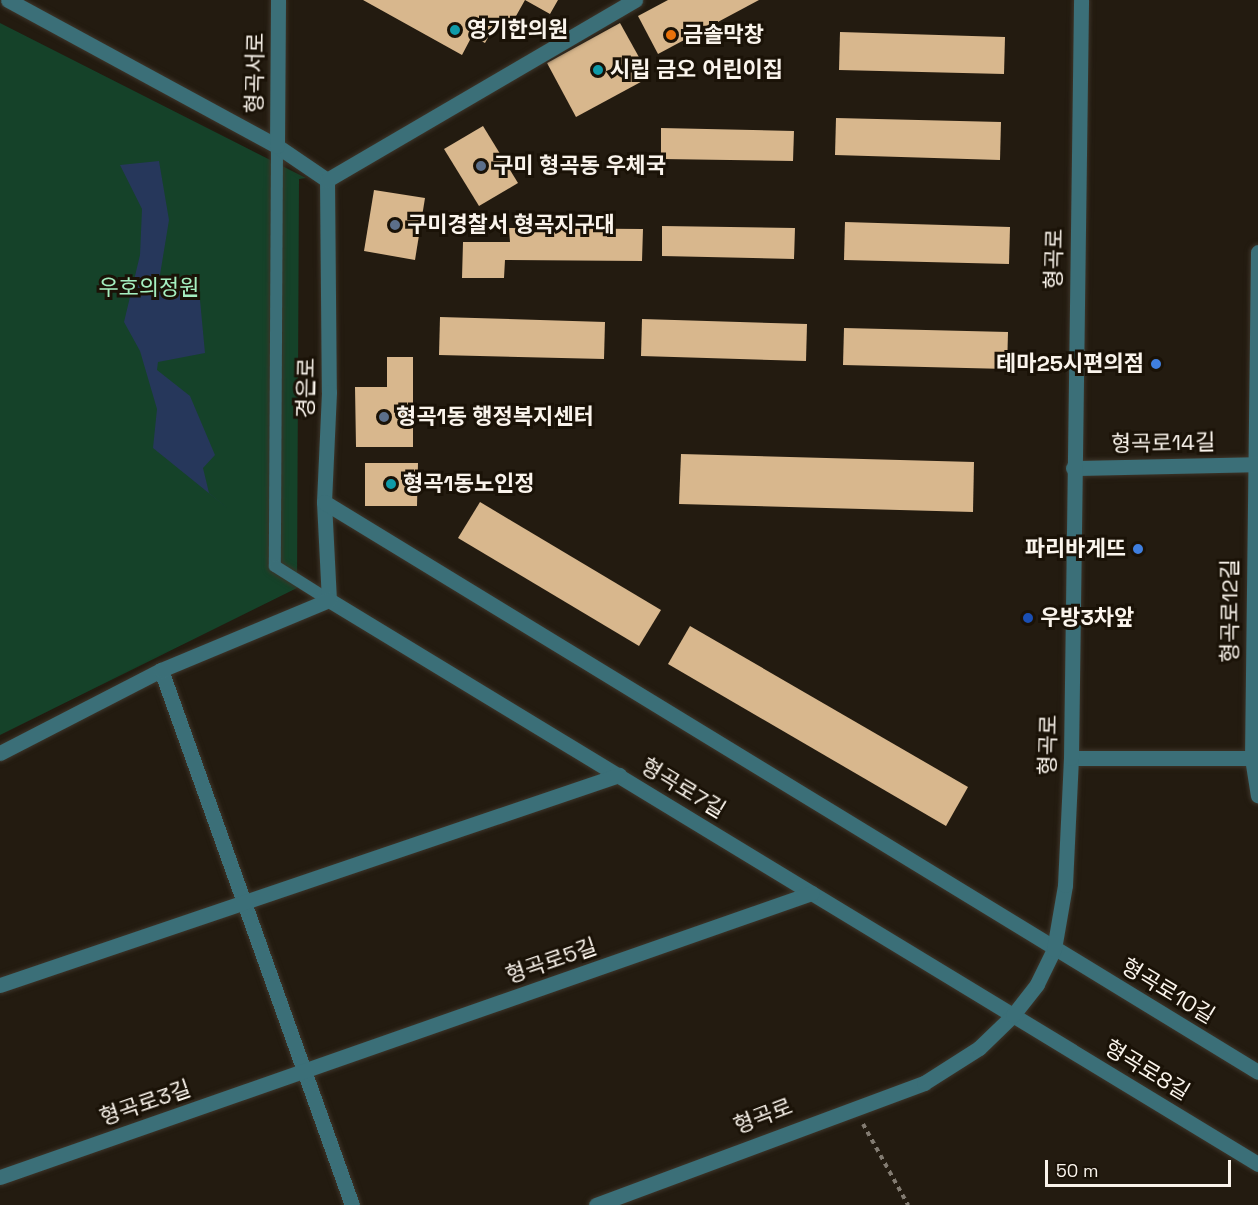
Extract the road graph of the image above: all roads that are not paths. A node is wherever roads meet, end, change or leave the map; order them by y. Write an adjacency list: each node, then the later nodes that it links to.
1 (8, 0): 5 (street)
2 (278, 0): 5 (street, 형곡서로)
3 (635, 0): 6 (street)
4 (1081, 0): 10 (street, 형곡로)
5 (277, 146): 6 (street); 12 (lane)
6 (327, 180): 11 (street, 경은로)
7 (1258, 252): 8 (street)
8 (1258, 296): 9 (street)
9 (1256, 464): 10 (street, 형곡로14길); 16 (street, 형곡로12길)
10 (1073, 468): 15 (street, 형곡로)
11 (324, 502): 12 (street, 경은로); 21 (street, 형곡로10길)
12 (329, 600): 13 (street); 17 (street, 형곡로7길)
13 (161, 670): 14 (street); 20 (street)
14 (0, 753)
15 (1071, 758): 16 (street); 21 (street, 형곡로)
16 (1255, 758): 18 (street, 형곡로12길)
17 (619, 775): 19 (street, 형곡로7길); 20 (street)
18 (1258, 796)
19 (812, 893): 23 (street, 형곡로7길); 24 (street, 형곡로5길)
20 (243, 901): 22 (street); 24 (street)
21 (1054, 949): 23 (street, 형곡로); 25 (street, 형곡로10길)
22 (0, 985)
23 (1012, 1015): 26 (street, 형곡로8길); 29 (street, 형곡로)
24 (304, 1071): 27 (street, 형곡로3길); 28 (street)
25 (1258, 1072)
26 (1258, 1164)
27 (0, 1177)
28 (352, 1205)
29 (596, 1205)

